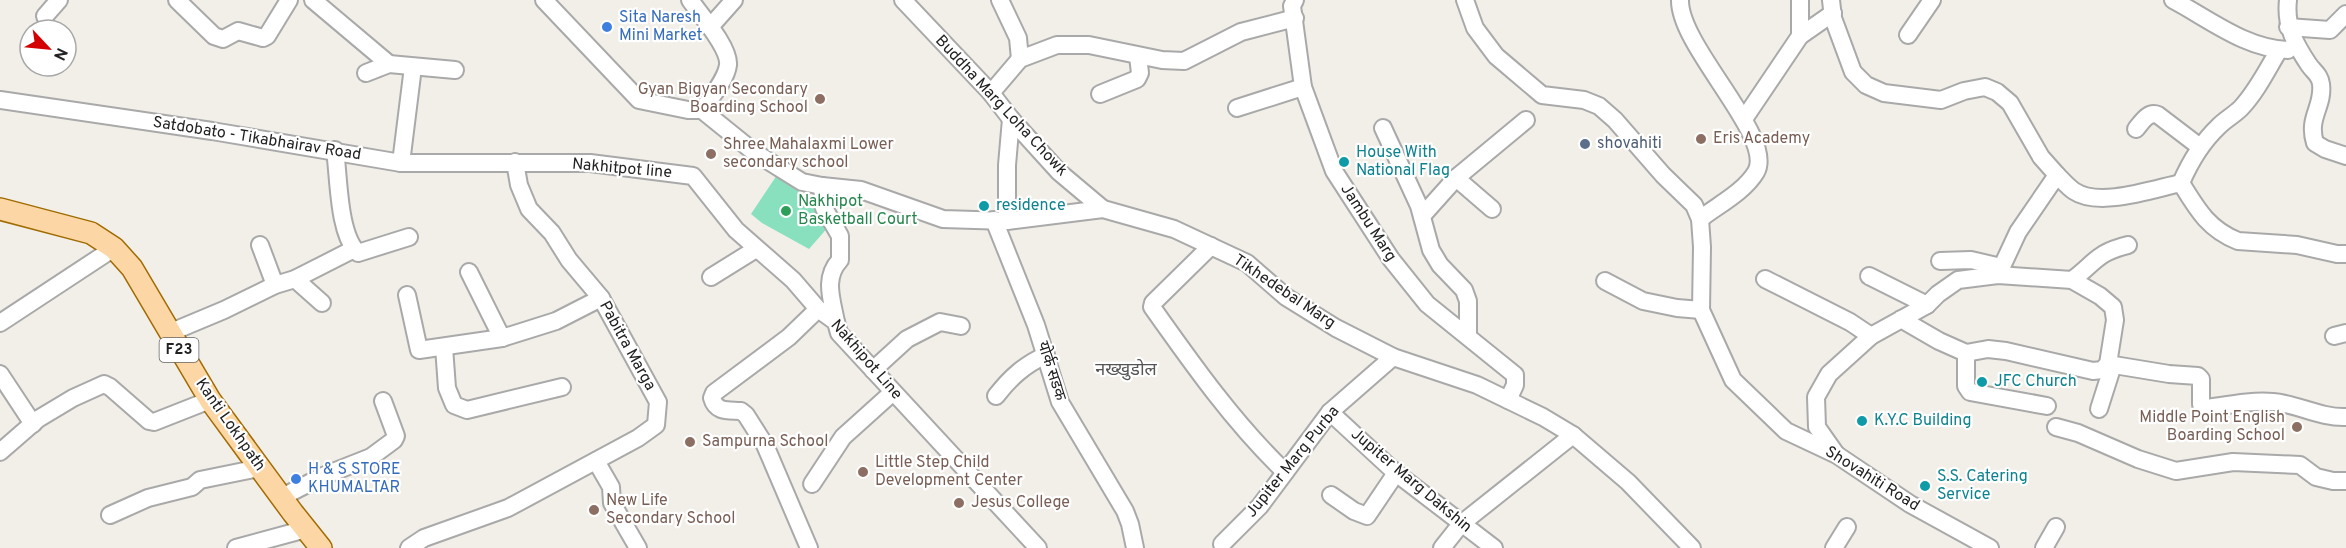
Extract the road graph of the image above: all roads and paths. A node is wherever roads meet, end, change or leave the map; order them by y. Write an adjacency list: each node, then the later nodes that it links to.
1 (59, 0): 20 (street)
2 (177, 0): 3 (street)
3 (288, 0)
4 (314, 0): 30 (street)
5 (544, 0): 39 (street)
6 (690, 0): 22 (street)
7 (734, 0): 22 (street)
8 (903, 0): 35 (street, Buddha Marg Loha Chowk)
9 (1000, 0): 29 (street)
10 (1295, 0): 21 (street, Jambu Marg)
11 (1454, 0): 17 (street)
12 (1680, 0): 41 (street)
13 (1800, 0): 25 (street)
14 (1932, 0): 24 (street)
15 (2174, 0): 26 (street)
16 (2288, 0): 23 (street)
17 (1467, 6): 59 (street)
18 (1832, 7): 25 (street); 50 (street)
19 (2346, 14): 23 (street)
20 (45, 16)
21 (1295, 18): 28 (street); 34 (street, Jambu Marg)
22 (710, 27): 39 (street)
23 (2288, 27): 27 (street)
24 (1908, 35)
25 (1800, 36): 41 (street)
26 (2278, 50): 27 (street); 45 (street)
27 (2301, 51): 47 (street)
28 (1138, 56): 29 (street); 36 (street)
29 (1020, 59): 35 (street)
30 (388, 64): 31 (street); 33 (street)
31 (413, 67): 32 (street); 49 (street)
32 (455, 70)
33 (366, 73)
34 (1303, 87): 38 (street); 90 (street, Jambu Marg)
35 (991, 93): 40 (street, Buddha Marg Loha Chowk)
36 (1100, 94)
37 (0, 100): 46 (street, Satdobato - Tikabhairav Road)
38 (1237, 108)
39 (702, 110): 54 (street, Tikhedebal Marg)
40 (1011, 119): 56 (street, Buddha Marg Loha Chowk); 60 (street)
41 (1744, 119): 59 (street)
42 (1526, 120): 52 (street)
43 (1383, 128): 58 (street)
44 (2136, 129): 45 (street)
45 (2200, 147): 53 (street)
46 (335, 150): 49 (street, Satdobato - Tikabhairav Road); 66 (street)
47 (2346, 156)
48 (515, 162): 49 (street, Satdobato - Tikabhairav Road); 51 (street, Nakhitpot line); 80 (street, Pabitra Marga)
49 (401, 163)
50 (2057, 175): 53 (street); 70 (street)
51 (693, 176): 67 (street, Nakhipot Line)
52 (1456, 178): 57 (street); 58 (street)
53 (2181, 183): 68 (street)
54 (822, 186): 60 (street, Tikhedebal Marg); 86 (street)
55 (0, 209): 65 (main road, Kanti Lokhpath / F23)
56 (1103, 209): 60 (street, Tikhedebal Marg); 64 (street, Tikhedebal Marg)
57 (1492, 209)
58 (1422, 216): 90 (street)
59 (1700, 219): 84 (street, Shovahiti Road)
60 (1000, 220): 95 (street, योर्क सडक)
61 (409, 237): 66 (street)
62 (260, 245): 78 (street)
63 (2128, 245): 76 (street)
64 (1211, 246): 96 (street, Tikhedebal Marg); 117 (street)
65 (114, 248): 87 (street); 89 (main road, Kanti Lokhpath / F23)
66 (354, 249): 74 (street)
67 (756, 249): 73 (street); 83 (street, Nakhipot Line)
68 (2346, 254)
69 (1940, 261): 70 (street)
70 (2000, 271): 76 (street); 82 (street)
71 (469, 272): 92 (street)
72 (1869, 276): 82 (street)
73 (711, 277)
74 (295, 279): 78 (street); 81 (street)
75 (1765, 279): 91 (street)
76 (2072, 280): 97 (street)
77 (1605, 281): 84 (street)
78 (275, 285): 89 (street)
79 (407, 295): 93 (street)
80 (601, 298): 92 (street); 115 (street, Pabitra Marga)
81 (322, 303)
82 (1927, 306): 85 (street)
83 (818, 309): 86 (street, Nakhipot Line); 133 (street)
84 (1701, 310): 114 (street, Shovahiti Road)
85 (1901, 319): 91 (street); 94 (street)
86 (836, 322): 98 (street, Nakhipot Line)
87 (0, 323)
88 (961, 326): 98 (street)
89 (169, 333): 103 (main road, Kanti Lokhpath / F23)
90 (1468, 335): 104 (street, Jambu Marg)
91 (1871, 336): 114 (street)
92 (502, 338): 93 (street)
93 (444, 347): 100 (street)
94 (1966, 353): 97 (street); 106 (street)
95 (1046, 355): 102 (street); 135 (street, योर्क सडक)
96 (1393, 357): 104 (street, Tikhedebal Marg); 108 (street, Jupiter Marg Purba)
97 (2108, 366): 107 (street); 109 (street)
98 (873, 370): 101 (street, Nakhipot Line)
99 (0, 374): 110 (street)
100 (562, 387)
101 (893, 392): 120 (street); 134 (street, Nakhipot Line)
102 (996, 396)
103 (210, 399): 110 (street); 116 (main road, Kanti Lokhpath / F23)
104 (1508, 400): 112 (street, Tikhedebal Marg)
105 (383, 401): 122 (street)
106 (2047, 406)
107 (2100, 409)
108 (1330, 412): 117 (street, Jupiter Marg Purba); 118 (street, Jupiter Marg Dakshin)
109 (2346, 417)
110 (33, 424): 113 (street)
111 (2056, 427): 119 (street)
112 (1573, 435): 124 (street); 138 (street, Tikhedebal Marg)
113 (0, 452)
114 (1837, 455): 140 (street, Shovahiti Road)
115 (596, 460): 131 (street, Pabitra Marga); 132 (street)
116 (260, 468): 122 (main road, Kanti Lokhpath / F23); 123 (street)
117 (1285, 472): 128 (street, Jupiter Marg Purba)
118 (1396, 473): 121 (street); 124 (street, Jupiter Marg Dakshin)
119 (2346, 481)
120 (812, 483)
121 (1331, 495)
122 (282, 497): 127 (main road, Kanti Lokhpath / F23)
123 (110, 515)
124 (1461, 524): 136 (street); 137 (street, Jupiter Marg Dakshin)
125 (1847, 527): 139 (street)
126 (2056, 527): 141 (street)
127 (306, 530): 129 (street); 130 (main road, Kanti Lokhpath / F23)
128 (1222, 544)
129 (236, 548)
130 (321, 548)
131 (409, 548)
132 (638, 548)
133 (809, 548)
134 (1038, 548)
135 (1135, 548)
136 (1442, 548)
137 (1494, 548)
138 (1692, 548)
139 (1834, 548)
140 (1990, 548)
141 (2044, 548)

